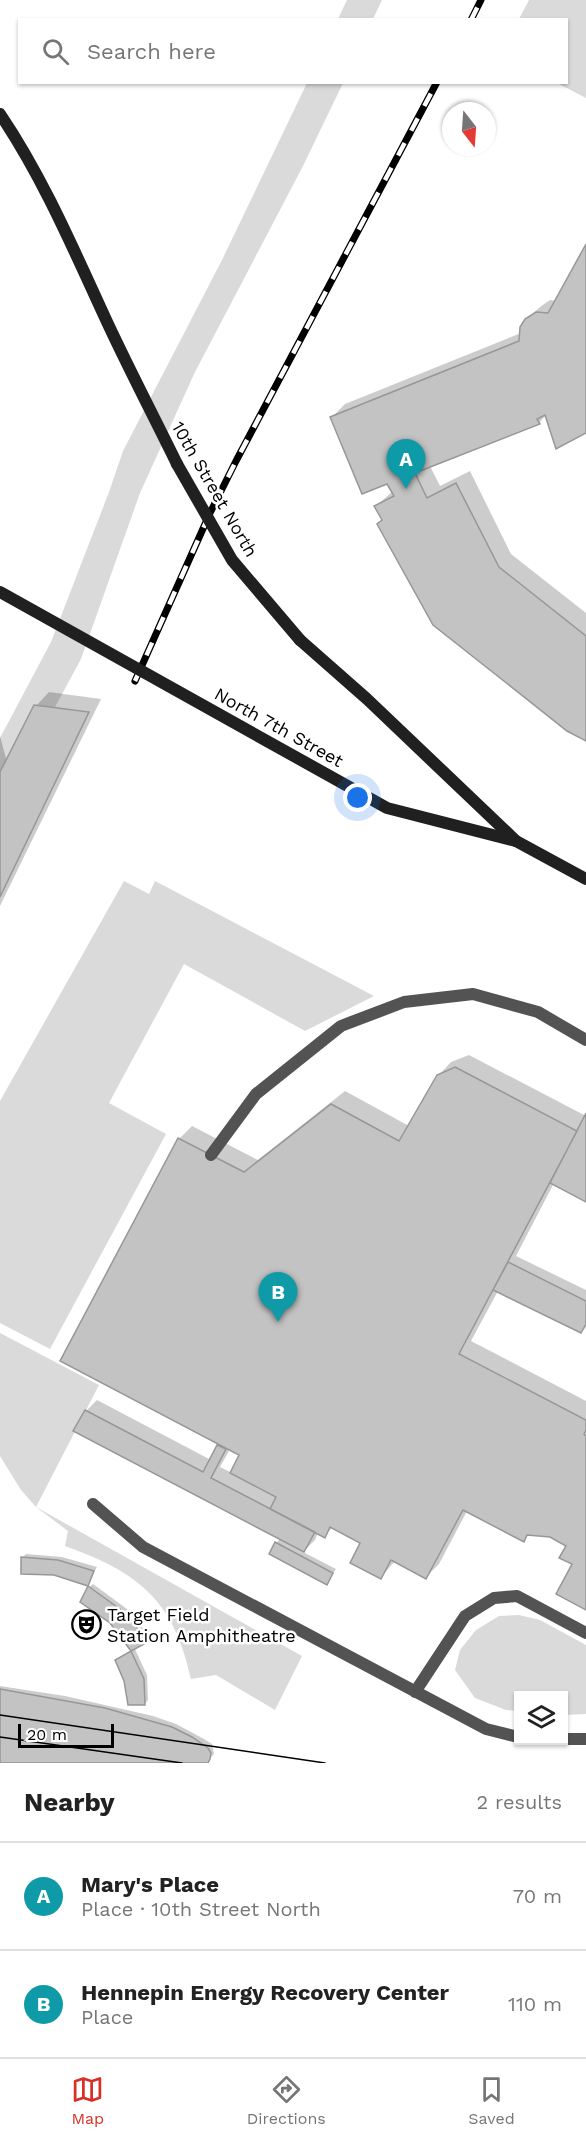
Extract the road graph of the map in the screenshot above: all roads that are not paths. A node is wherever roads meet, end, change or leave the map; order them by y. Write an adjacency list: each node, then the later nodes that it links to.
1 (0, 114): 3 (main road, 10th Street North, bridge)
2 (0, 592): 3 (main road, North 7th Street, bridge)
3 (516, 841): 4 (main road, North 7th Street)
4 (586, 879)
5 (586, 1040): 6 (lane)
6 (211, 1155)
7 (93, 1504): 9 (lane)
8 (586, 1633): 9 (lane)
9 (415, 1692): 10 (lane)
10 (514, 1736)
11 (568, 1739): 12 (lane)
12 (586, 1739)

